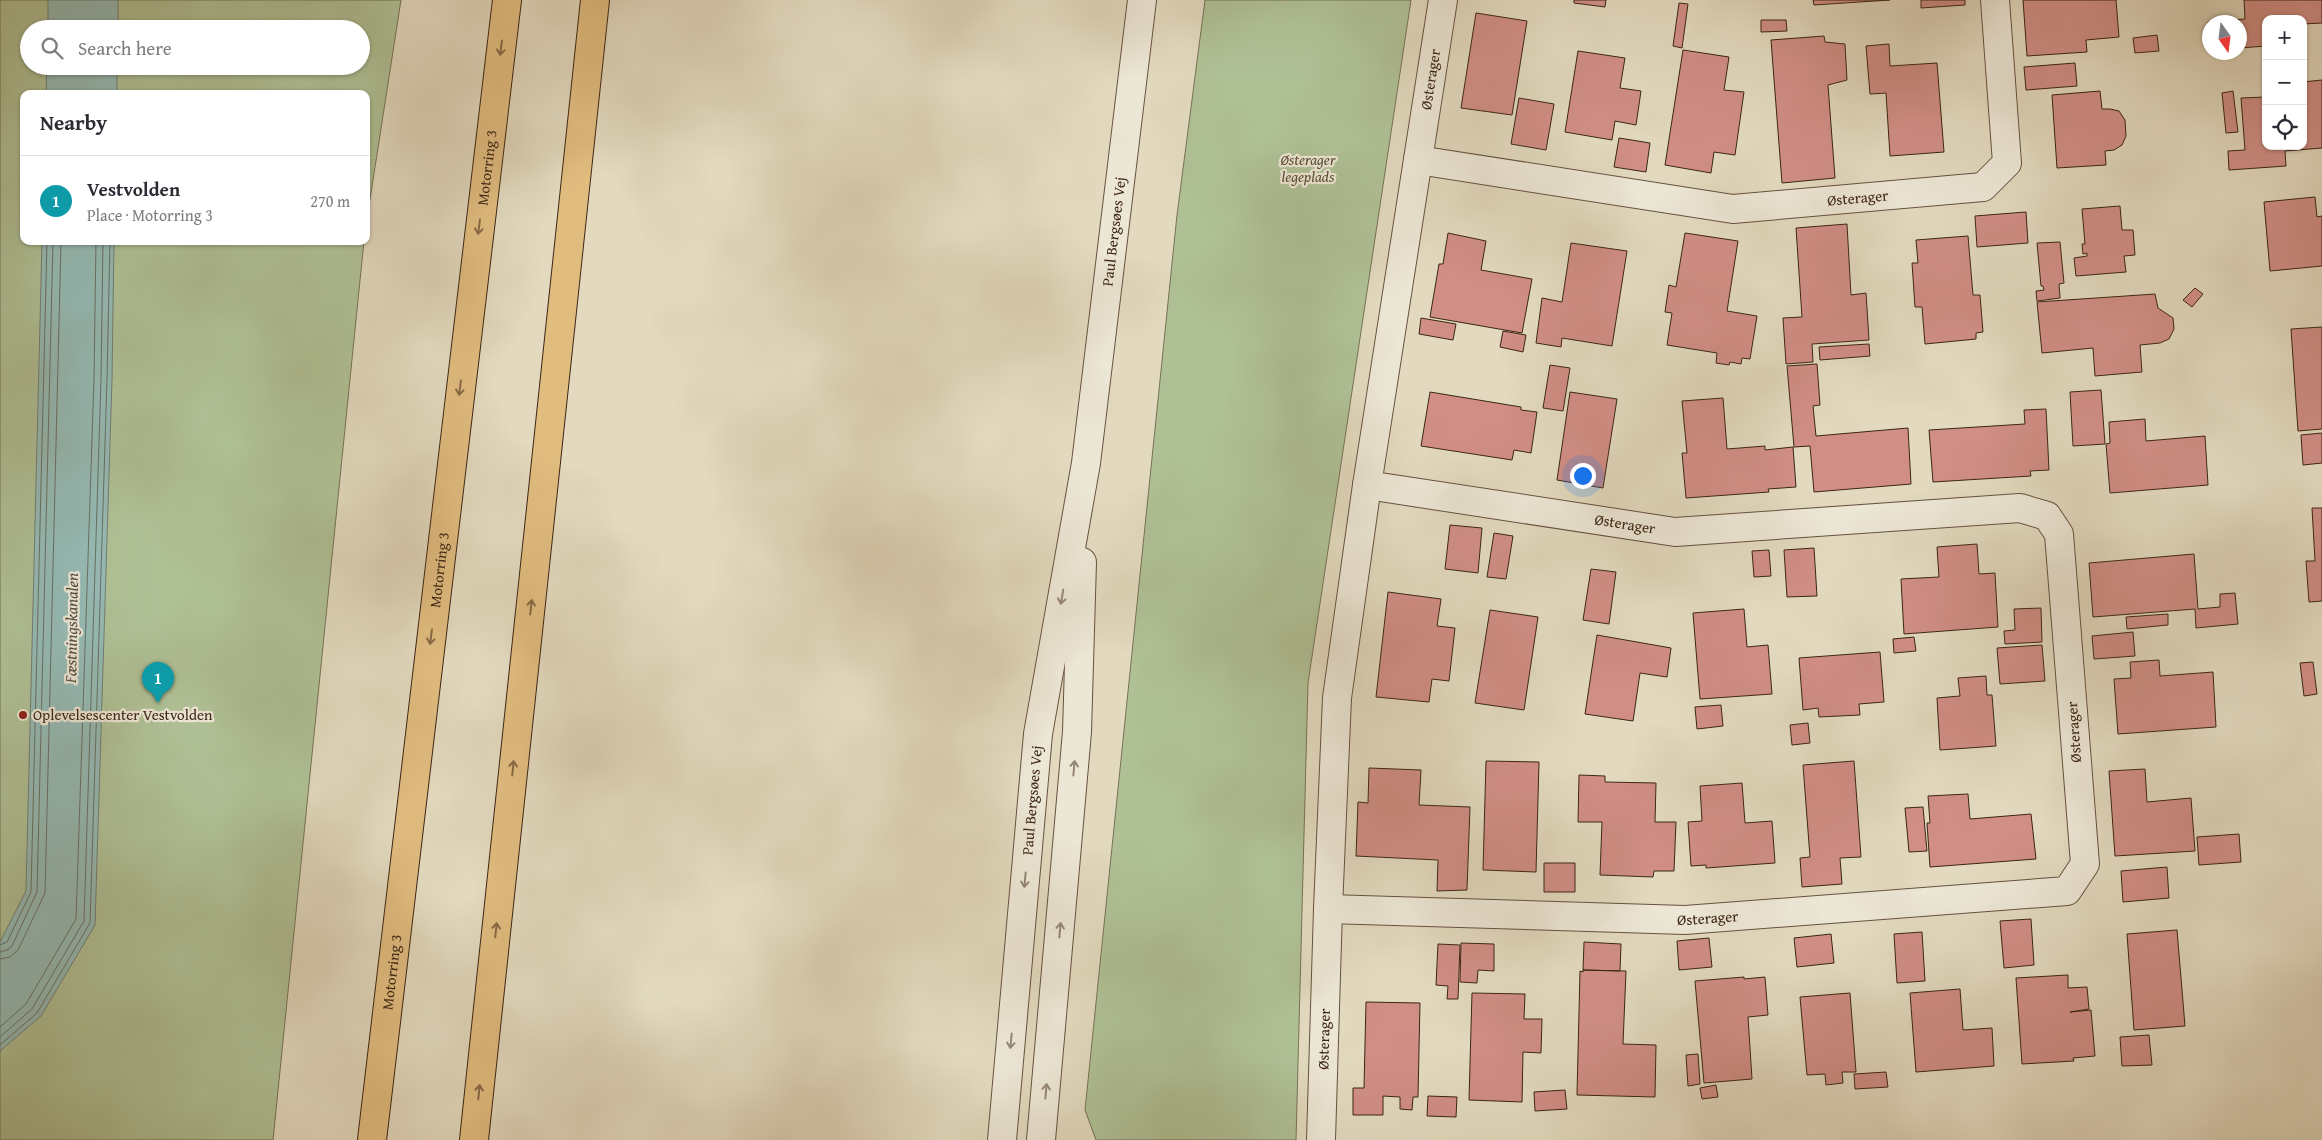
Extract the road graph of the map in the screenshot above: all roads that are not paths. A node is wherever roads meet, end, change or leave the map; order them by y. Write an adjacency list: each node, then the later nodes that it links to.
1 (507, 0): 10 (highway, Motorring 3, one-way to 10)
2 (595, 0): 11 (highway, one-way to 2)
3 (1142, 0): 7 (street, Paul Bergsøes Vej)
4 (1443, 0): 6 (street, Østerager)
5 (1995, 0): 6 (street, Østerager)
6 (1418, 160): 8 (street, Østerager)
7 (1086, 463): 12 (street, Paul Bergsøes Vej, one-way to 12); 13 (street, Paul Bergsøes Vej, one-way to 7)
8 (1367, 485): 9 (street, Østerager); 9 (street, Østerager)
9 (1328, 908): 14 (street, Østerager)
10 (372, 1140)
11 (474, 1140)
12 (1002, 1140)
13 (1041, 1140)
14 (1321, 1140)

